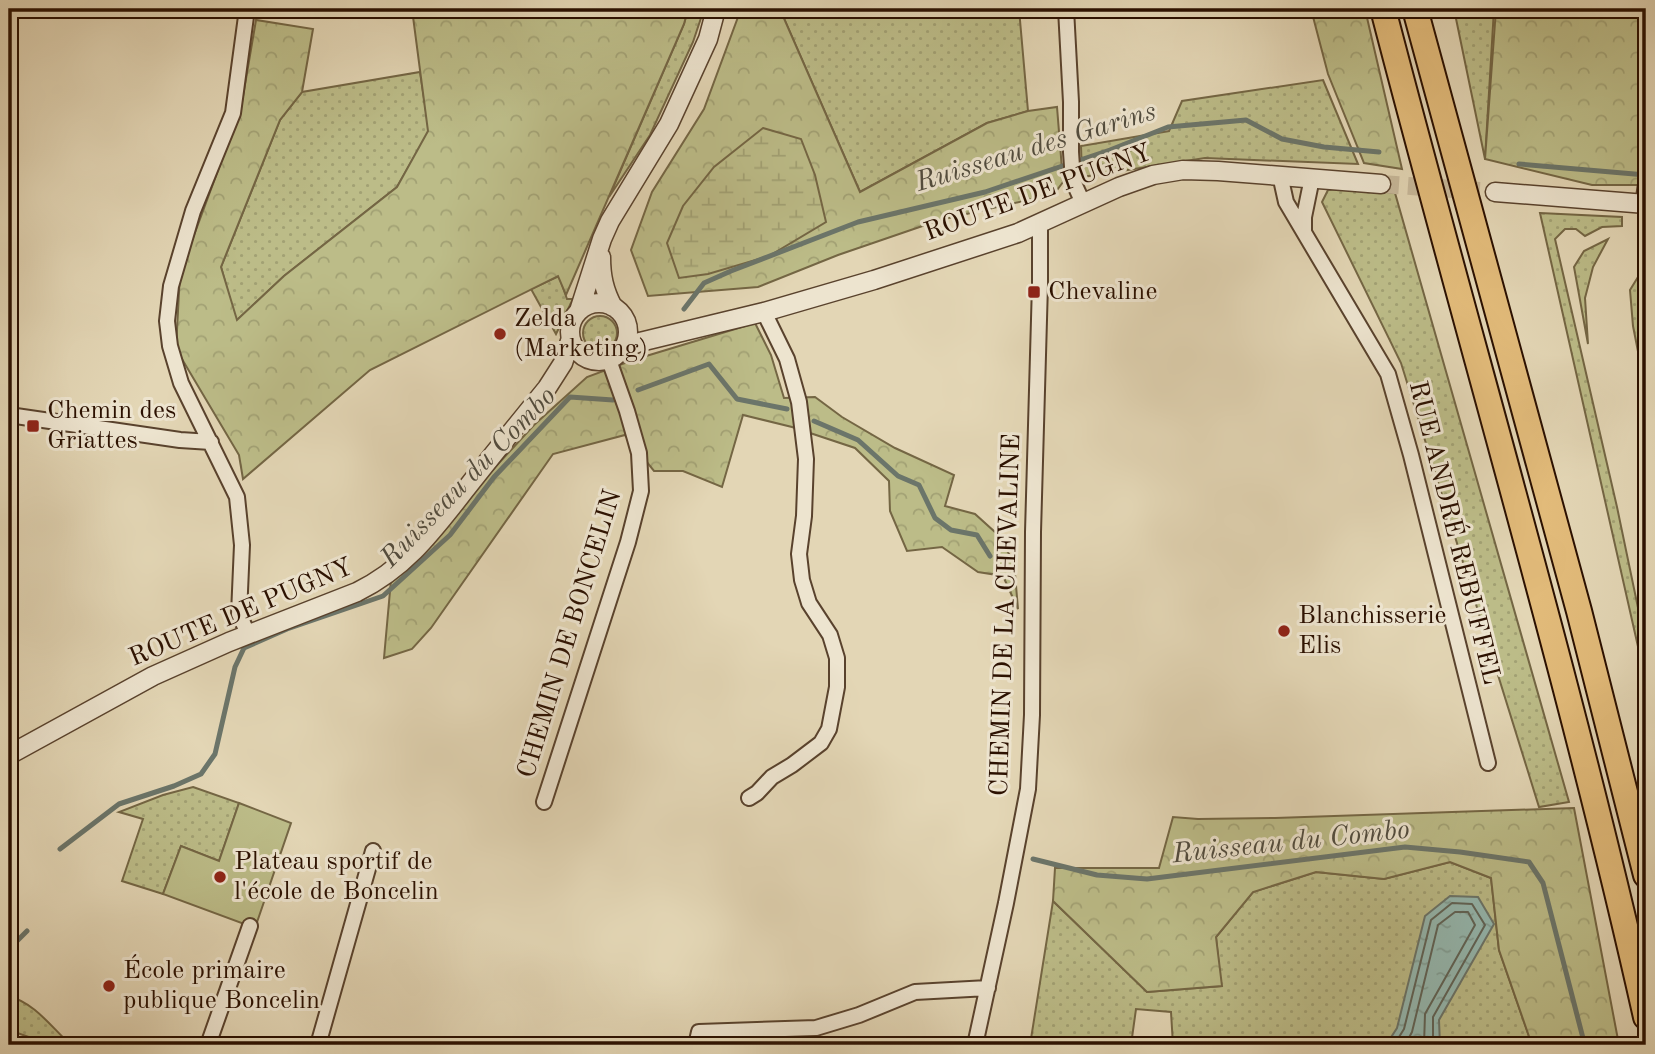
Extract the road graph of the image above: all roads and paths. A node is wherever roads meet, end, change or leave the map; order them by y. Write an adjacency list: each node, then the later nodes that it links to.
1 (247, 9): 25 (street)
2 (716, 9): 15 (street)
3 (1066, 9): 11 (street)
4 (1383, 9): 35 (highway)
5 (1415, 9): 32 (highway)
6 (1282, 175): 7 (street, ROUTE DE PUGNY); 11 (street, ROUTE DE PUGNY); 14 (street, RUE ANDRÉ REBUFFEL)
7 (1312, 178): 8 (street, ROUTE DE PUGNY); 14 (street)
8 (1381, 184)
9 (1646, 184): 12 (street)
10 (1494, 192): 12 (street)
11 (1083, 203): 13 (street, ROUTE DE PUGNY)
12 (1645, 204)
13 (1040, 224): 18 (street, ROUTE DE PUGNY); 34 (street, CHEMIN DE LA CHEVALINE)
14 (1304, 232): 28 (street, RUE ANDRÉ REBUFFEL)
15 (601, 239): 16 (street); 17 (street)
16 (613, 307): 17 (street); 19 (street)
17 (579, 310): 21 (street)
18 (764, 312): 20 (street, ROUTE DE PUGNY); 29 (street)
19 (626, 320): 20 (street, ROUTE DE PUGNY); 22 (street)
20 (679, 332): 22 (street, ROUTE DE PUGNY)
21 (570, 341): 22 (street); 23 (street, ROUTE DE PUGNY)
22 (608, 357): 23 (street, ROUTE DE PUGNY); 30 (street, CHEMIN DE BONCELIN)
23 (547, 388): 26 (street, ROUTE DE PUGNY)
24 (9, 415): 25 (street)
25 (211, 442): 26 (street)
26 (248, 634): 27 (street, ROUTE DE PUGNY)
27 (9, 755)
28 (1488, 763)
29 (749, 798)
30 (544, 802)
31 (373, 851): 37 (street)
32 (1646, 875)
33 (250, 926): 36 (street)
34 (988, 988): 38 (street); 39 (street, CHEMIN DE LA CHEVALINE)
35 (1646, 1017)
36 (208, 1045)
37 (318, 1045)
38 (696, 1045)
39 (975, 1045)

